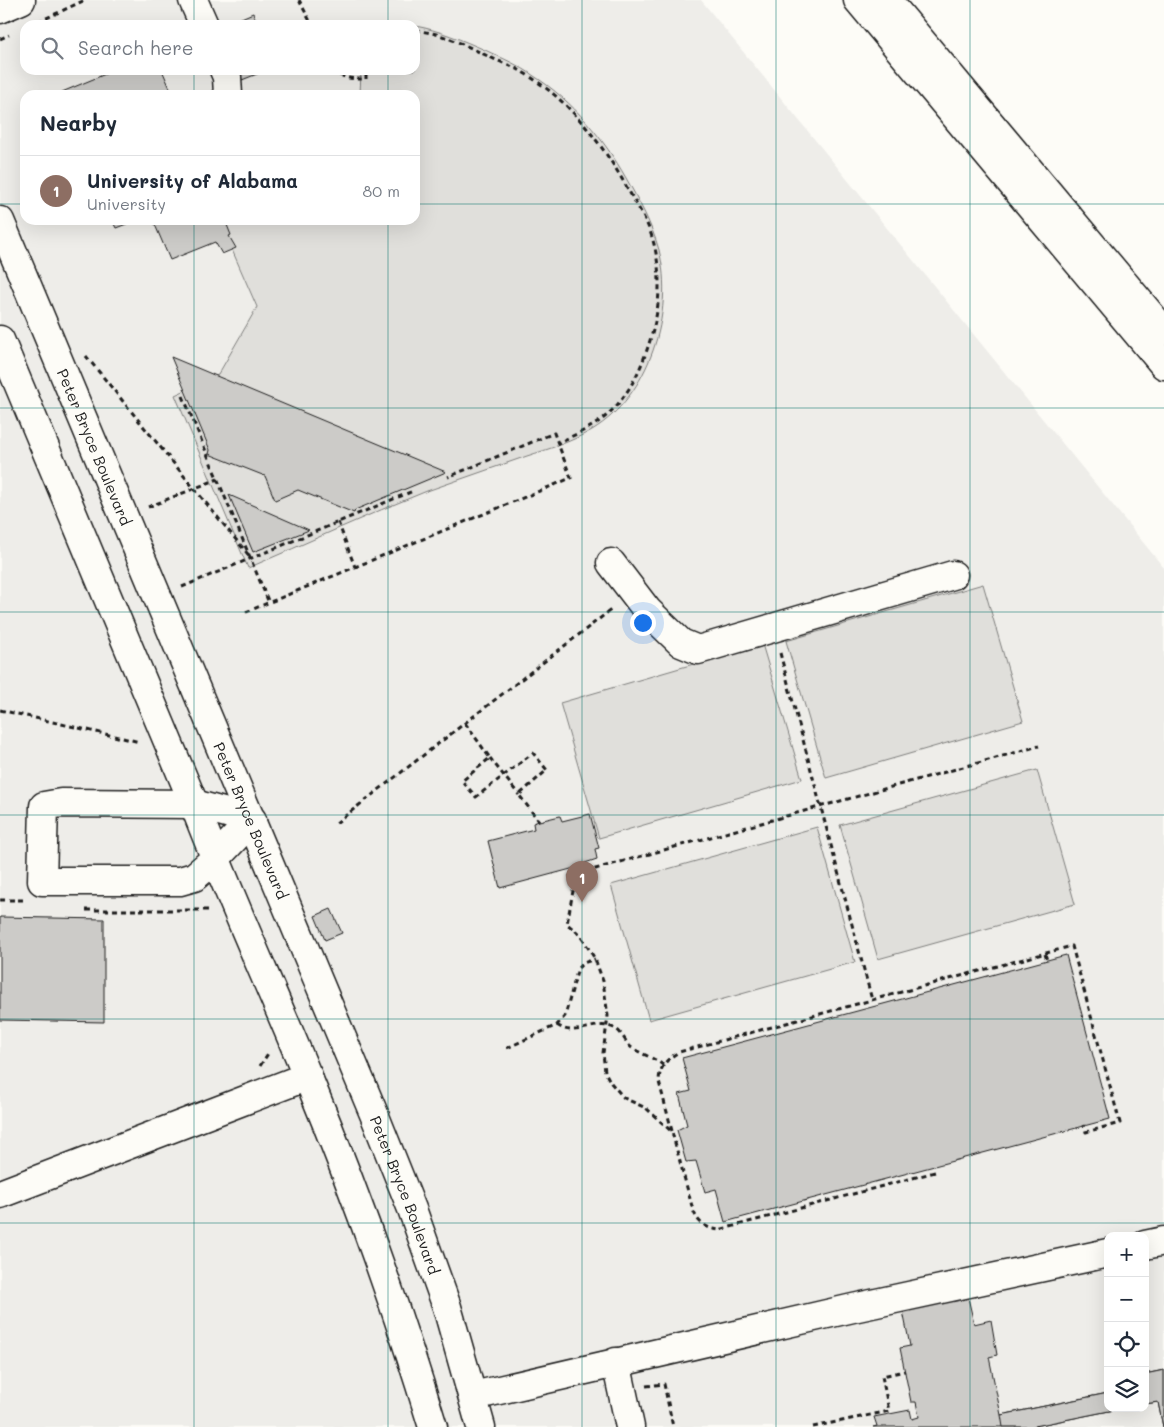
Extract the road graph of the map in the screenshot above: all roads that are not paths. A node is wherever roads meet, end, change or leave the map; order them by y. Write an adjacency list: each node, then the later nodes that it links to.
1 (21, 0): 5 (main road)
2 (193, 0): 6 (main road)
3 (858, 0): 12 (main road)
4 (887, 0): 10 (main road)
5 (0, 9)
6 (202, 20)
7 (226, 75): 8 (main road)
8 (228, 90)
9 (0, 221): 16 (main road, Peter Bryce Boulevard)
10 (1164, 331)
11 (0, 340): 15 (main road)
12 (1164, 364)
13 (611, 563): 14 (main road)
14 (953, 575)
15 (194, 804): 16 (main road); 17 (main road); 17 (main road)
16 (252, 820): 17 (main road); 24 (main road, Peter Bryce Boulevard)
17 (215, 859): 18 (main road)
18 (308, 1076): 19 (main road); 25 (main road)
19 (0, 1194)
20 (1164, 1240): 21 (main road)
21 (1149, 1244)
22 (1104, 1254): 23 (main road)
23 (616, 1362): 24 (main road); 27 (main road)
24 (473, 1396): 26 (main road, Peter Bryce Boulevard)
25 (433, 1427)
26 (482, 1427)
27 (630, 1427)

